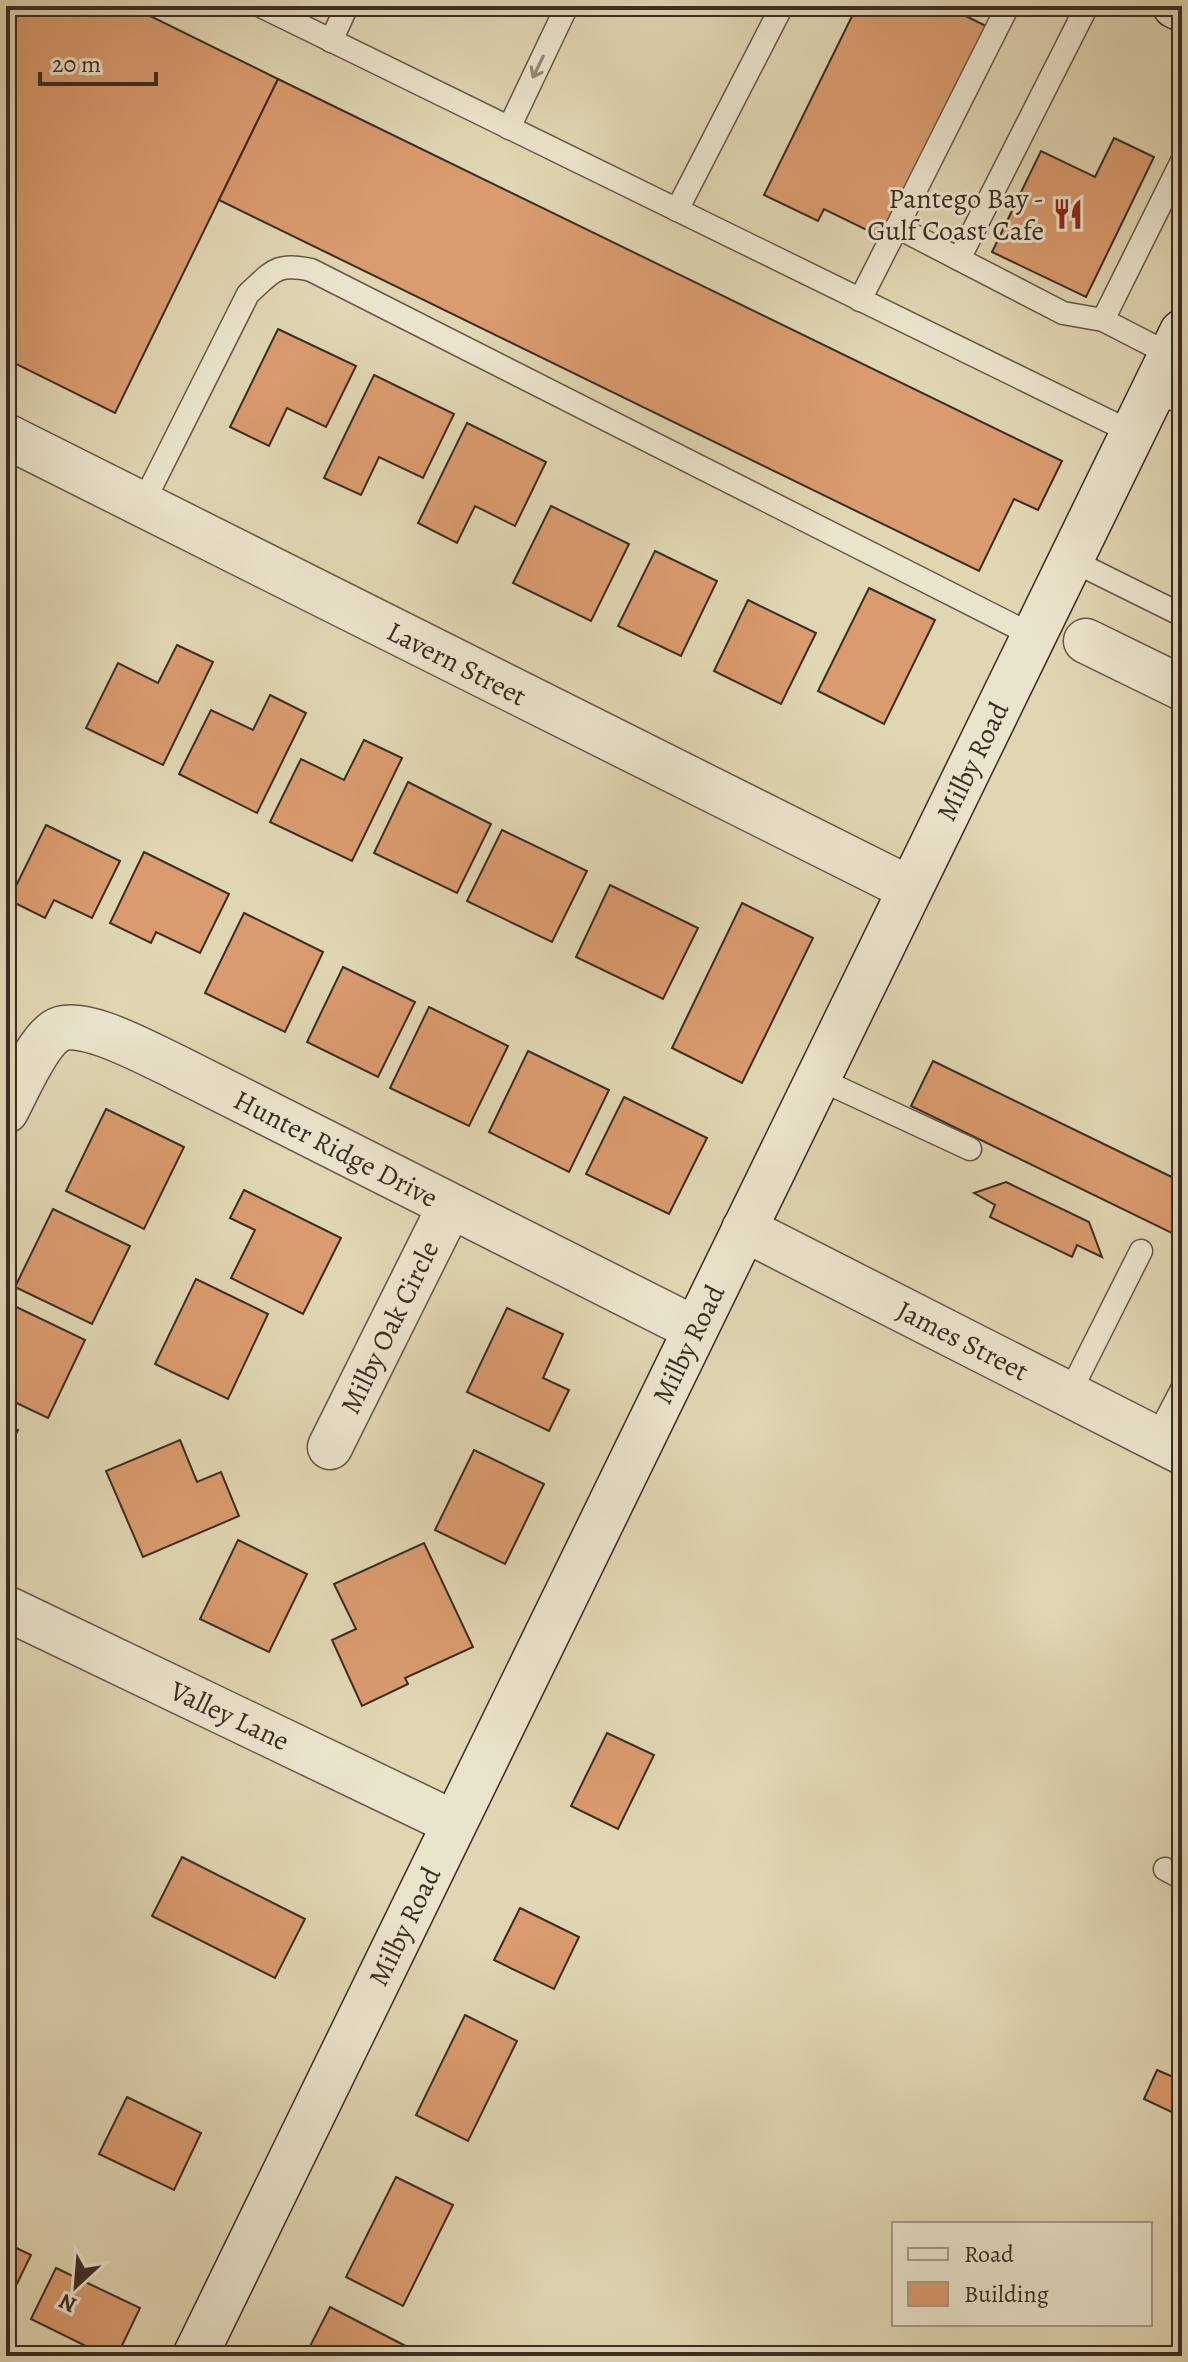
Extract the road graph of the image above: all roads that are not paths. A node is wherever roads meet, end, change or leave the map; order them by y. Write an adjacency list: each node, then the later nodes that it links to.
1 (261, 6): 9 (lane)
2 (347, 6): 9 (lane)
3 (567, 6): 10 (lane, one-way to 10)
4 (782, 6): 12 (lane)
5 (1087, 6): 14 (lane)
6 (1175, 6): 8 (street)
7 (1003, 8): 13 (lane)
8 (1182, 9)
9 (331, 41): 10 (lane)
10 (509, 128): 12 (lane)
11 (1182, 161): 16 (lane)
12 (677, 210): 15 (lane)
13 (897, 227): 14 (lane); 15 (lane)
14 (959, 259): 16 (lane)
15 (860, 300): 18 (lane)
16 (1103, 320): 17 (lane)
17 (1172, 370): 18 (street, Milby Road)
18 (1133, 433): 21 (street, Milby Road)
19 (6, 436): 20 (street, Lavern Street)
20 (142, 505): 23 (lane); 26 (street, Lavern Street)
21 (1071, 560): 22 (lane); 23 (street, Milby Road)
22 (1182, 615)
23 (1034, 636): 26 (street, Milby Road)
24 (1086, 641): 25 (street)
25 (1182, 688)
26 (910, 889): 27 (street, Milby Road)
27 (817, 1078): 29 (lane); 31 (street, Milby Road)
28 (6, 1111): 30 (street, Hunter Ridge Drive)
29 (970, 1149)
30 (450, 1206): 33 (street, Hunter Ridge Drive); 37 (street, Milby Oak Circle)
31 (744, 1229): 33 (street, Milby Road); 35 (street, James Street)
32 (1141, 1251): 35 (lane)
33 (695, 1329): 39 (street, Milby Road)
34 (1182, 1389): 36 (lane)
35 (1069, 1394): 36 (street, James Street)
36 (1169, 1445)
37 (330, 1447)
38 (6, 1608): 39 (street, Valley Lane)
39 (454, 1823): 40 (street, Milby Road)
40 (195, 2356)

